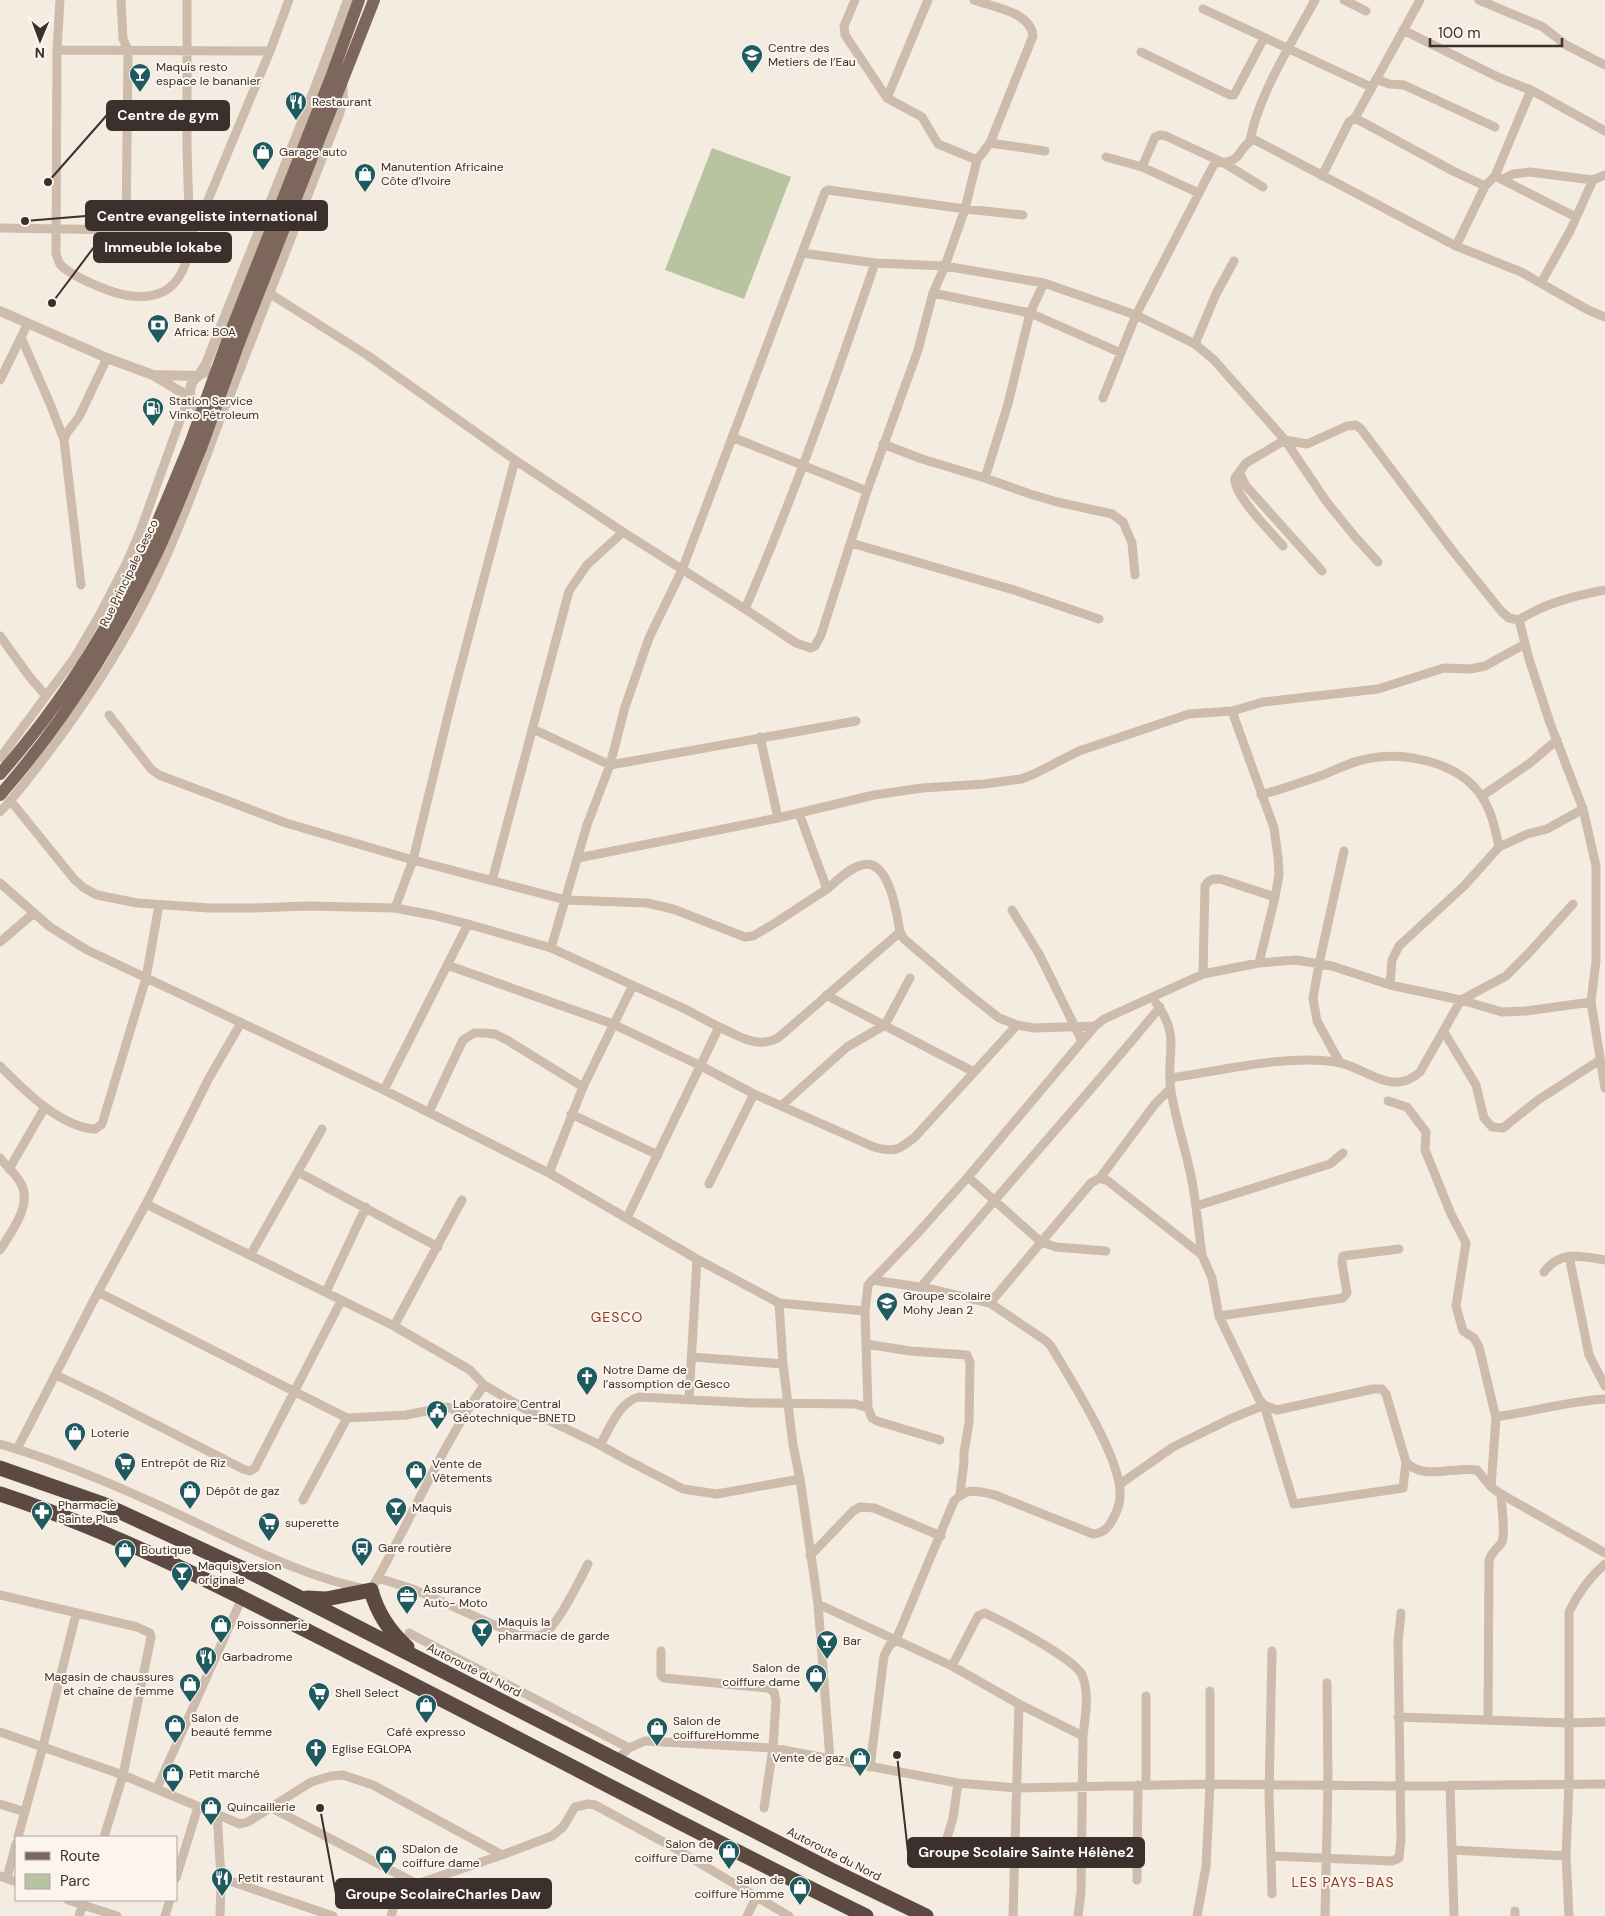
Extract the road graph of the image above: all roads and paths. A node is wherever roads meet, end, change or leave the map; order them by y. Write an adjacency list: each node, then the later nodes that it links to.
1 (60, 0): 20 (street)
2 (120, 0): 21 (street)
3 (187, 0): 22 (street)
4 (288, 0): 23 (street)
5 (348, 0): 74 (street)
6 (359, 0): 54 (main road)
7 (374, 0): 26 (main road)
8 (855, 0): 29 (street)
9 (928, 0): 29 (street)
10 (974, 0): 34 (street)
11 (1315, 0): 19 (street)
12 (1344, 0): 16 (street)
13 (1420, 0): 17 (street)
14 (1479, 0): 25 (street)
15 (1203, 9): 18 (street)
16 (1366, 11)
17 (1403, 30): 27 (street); 28 (street)
18 (1264, 38): 19 (street); 24 (street)
19 (1288, 49): 27 (street); 33 (street)
20 (57, 50): 21 (street); 51 (street)
21 (128, 50): 22 (street); 53 (street)
22 (186, 50): 23 (street); 52 (street)
23 (270, 51): 52 (street)
24 (1141, 52)
25 (1605, 64)
26 (342, 83): 54 (main road); 62 (street)
27 (1373, 83): 30 (street); 31 (street)
28 (1531, 90): 32 (street); 42 (street)
29 (887, 98): 37 (street)
30 (1355, 118): 41 (street); 44 (street)
31 (1496, 127)
32 (1605, 131)
33 (1250, 140): 38 (street); 41 (street)
34 (990, 143): 35 (street); 37 (street)
35 (1045, 151)
36 (1106, 157): 39 (street)
37 (977, 160): 47 (street)
38 (1224, 163): 39 (street); 45 (street); 46 (street)
39 (1142, 167): 46 (street)
40 (1605, 175): 43 (street)
41 (1322, 176): 55 (street)
42 (1499, 178): 43 (street); 44 (street); 49 (street)
43 (1593, 180): 49 (street)
44 (1485, 186): 55 (street)
45 (1263, 187)
46 (1199, 193): 66 (street)
47 (965, 209): 48 (street); 56 (street); 59 (street)
48 (1023, 215)
49 (1576, 217): 61 (street)
50 (0, 228): 51 (street)
51 (55, 228): 52 (street); 53 (street)
52 (193, 229): 53 (street)
53 (126, 230)
54 (275, 233): 83 (main road, Rue Principale Gesco, bridge)
55 (1456, 246): 61 (street)
56 (802, 253): 58 (street); 79 (street)
57 (1234, 261): 70 (street)
58 (875, 263): 59 (street); 85 (street)
59 (945, 266): 60 (street); 63 (street)
60 (1044, 283): 65 (street); 66 (street)
61 (1541, 283): 67 (street)
62 (269, 293): 78 (street); 84 (street)
63 (933, 293): 65 (street); 82 (street)
64 (0, 311): 68 (street)
65 (1030, 313): 71 (street); 87 (street)
66 (1136, 315): 70 (street); 71 (street)
67 (1605, 317)
68 (28, 323): 69 (street); 72 (street)
69 (21, 337): 75 (street); 80 (street)
70 (1195, 344): 81 (street)
71 (1121, 353): 77 (street)
72 (107, 358): 73 (street); 80 (street)
73 (153, 375): 74 (street); 76 (street)
74 (198, 376): 76 (street); 78 (street)
75 (0, 380)
76 (191, 398): 78 (street); 103 (street)
77 (1102, 398)
78 (228, 399): 115 (street)
79 (732, 437): 85 (street); 93 (street)
80 (64, 440): 96 (street)
81 (1285, 440): 86 (street); 92 (street); 100 (street)
82 (884, 444): 87 (street); 88 (street)
83 (195, 446): 112 (main road, Rue Principale Gesco); 115 (main road, Rue Principale Gesco)
84 (515, 460): 89 (street); 123 (street)
85 (803, 464): 88 (street); 98 (street)
86 (1239, 472): 91 (street); 94 (street)
87 (985, 478): 95 (street)
88 (867, 491): 90 (street)
89 (623, 532): 93 (street); 107 (street)
90 (851, 543): 98 (street); 99 (street)
91 (1283, 546)
92 (1378, 562)
93 (682, 570): 98 (street); 111 (street)
94 (1322, 572)
95 (1135, 575)
96 (81, 584)
97 (1605, 590): 100 (street)
98 (745, 609)
99 (1099, 619)
100 (1519, 620): 102 (street)
101 (0, 636): 103 (street)
102 (1525, 644): 104 (street); 109 (street)
103 (46, 696): 110 (street)
104 (1232, 711): 113 (street); 118 (street)
105 (109, 714): 123 (street)
106 (856, 721): 108 (street)
107 (533, 728): 111 (street); 125 (street)
108 (760, 737): 111 (street); 119 (street)
109 (1557, 740): 114 (street); 116 (street)
110 (0, 758)
111 (610, 765): 122 (street)
112 (0, 774)
113 (1262, 796): 114 (street); 128 (street)
114 (1482, 796): 120 (street)
115 (5, 798): 117 (street); 130 (street)
116 (1583, 809): 120 (street); 124 (street)
117 (0, 812)
118 (799, 813): 119 (street); 127 (street)
119 (778, 818): 122 (street)
120 (1499, 847): 146 (street)
121 (1344, 851): 140 (street)
122 (578, 858): 129 (street)
123 (413, 860): 125 (street); 132 (street)
124 (1600, 865): 150 (street)
125 (492, 881): 129 (street)
126 (0, 883): 134 (street)
127 (827, 889): 129 (street); 136 (street)
128 (1275, 896): 139 (street); 142 (street)
129 (566, 900): 138 (street)
130 (159, 904): 132 (street); 143 (street)
131 (1573, 904): 149 (street)
132 (395, 908): 135 (street)
133 (1012, 910): 158 (street)
134 (34, 913): 137 (street); 143 (street)
135 (468, 924): 138 (street); 141 (street)
136 (900, 932): 147 (street); 155 (street)
137 (0, 942)
138 (551, 948): 145 (street)
139 (1259, 963): 140 (street); 142 (street)
140 (1319, 964): 146 (street); 162 (street)
141 (447, 965): 153 (street); 170 (street)
142 (1203, 974): 148 (street)
143 (146, 978): 152 (street); 174 (street)
144 (910, 978): 154 (street)
145 (633, 985): 153 (street); 157 (street)
146 (1390, 985): 149 (street)
147 (826, 995): 154 (street); 157 (street)
148 (1152, 997): 151 (street); 156 (street)
149 (1461, 1000): 150 (street); 159 (street)
150 (1591, 1002): 161 (street)
151 (1160, 1007): 166 (street); 188 (street)
152 (241, 1023): 170 (street); 189 (street)
153 (613, 1024): 164 (street); 167 (street)
154 (885, 1025): 165 (street); 173 (street)
155 (1017, 1025): 158 (street); 165 (street)
156 (1095, 1026): 158 (street); 160 (street)
157 (719, 1027): 164 (street)
158 (1074, 1027): 160 (street)
159 (1444, 1032): 161 (street); 162 (street)
160 (1082, 1041): 184 (street)
161 (1600, 1060): 168 (street)
162 (1340, 1063): 166 (street)
163 (0, 1066): 174 (street)
164 (701, 1066): 171 (street); 179 (street)
165 (974, 1072): 173 (street)
166 (1170, 1078): 169 (street)
167 (583, 1087): 175 (street); 176 (street)
168 (1605, 1088)
169 (1170, 1089): 185 (street); 190 (street)
170 (384, 1090): 175 (street)
171 (754, 1094): 173 (street); 186 (street)
172 (1388, 1100): 228 (street)
173 (781, 1106)
174 (45, 1107): 181 (street)
175 (429, 1112): 183 (street)
176 (571, 1114): 179 (street); 183 (street)
177 (322, 1129): 182 (street)
178 (1343, 1153): 190 (street)
179 (658, 1155): 192 (street)
180 (0, 1158): 181 (street)
181 (9, 1169): 196 (street)
182 (298, 1172): 191 (street); 198 (street)
183 (549, 1173): 192 (street)
184 (968, 1177): 188 (street); 204 (street)
185 (1100, 1178): 193 (street); 199 (street)
186 (709, 1184)
187 (462, 1200): 194 (street)
188 (994, 1200): 193 (street); 205 (street)
189 (146, 1204): 198 (street); 206 (street)
190 (1196, 1206): 199 (street)
191 (366, 1208): 194 (street); 207 (street)
192 (627, 1218): 201 (street)
193 (1041, 1242): 197 (street); 210 (street)
194 (438, 1246): 213 (street)
195 (1399, 1249): 212 (street)
196 (0, 1250)
197 (1106, 1251)
198 (251, 1254): 207 (street)
199 (1202, 1255): 212 (street)
200 (1569, 1256): 202 (street); 203 (street); 219 (street)
201 (697, 1259): 209 (street); 215 (street)
202 (1605, 1260)
203 (1544, 1272)
204 (872, 1280): 205 (street); 211 (street)
205 (921, 1287): 210 (street)
206 (98, 1292): 217 (street); 220 (street)
207 (326, 1292): 208 (street)
208 (341, 1300): 213 (street); 220 (street)
209 (779, 1303): 211 (street); 216 (street)
210 (990, 1304): 236 (street)
211 (865, 1311): 214 (street)
212 (1219, 1316): 224 (street)
213 (394, 1326): 218 (street)
214 (866, 1344): 225 (street); 239 (street)
215 (692, 1357): 216 (street); 222 (street)
216 (783, 1364): 223 (street)
217 (56, 1375): 220 (street); 232 (street)
218 (484, 1385): 226 (street); 231 (street)
219 (1605, 1386)
220 (295, 1392): 227 (street)
221 (1605, 1399): 228 (street)
222 (689, 1400): 223 (street); 231 (street)
223 (788, 1404): 225 (street); 235 (street)
224 (1264, 1405): 233 (street); 233 (street); 236 (street)
225 (868, 1408): 229 (street)
226 (465, 1414): 227 (street); 247 (street)
227 (347, 1418): 241 (street)
228 (1496, 1418): 237 (street)
229 (940, 1440)
230 (0, 1444): 232 (street)
231 (600, 1444): 235 (street)
232 (17, 1449): 247 (street)
233 (1406, 1462): 237 (street)
234 (0, 1468): 249 (highway, Autoroute du Nord)
235 (800, 1479): 244 (street)
236 (1120, 1484): 239 (street)
237 (1491, 1487): 240 (street)
238 (0, 1494): 250 (highway)
239 (960, 1494): 242 (street)
240 (1500, 1494): 243 (street); 265 (street)
241 (303, 1500)
242 (941, 1536): 244 (street); 255 (street)
243 (1605, 1553)
244 (810, 1556): 251 (street)
245 (588, 1564): 247 (street)
246 (1605, 1564): 267 (street)
247 (374, 1584): 249 (highway); 258 (highway)
248 (0, 1595): 253 (street)
249 (299, 1597): 258 (highway, Autoroute du Nord)
250 (242, 1598): 286 (street); 322 (highway)
251 (818, 1604): 255 (street); 273 (street)
252 (1401, 1613): 264 (street)
253 (76, 1614): 270 (street); 276 (street)
254 (409, 1633): 271 (street)
255 (896, 1640): 259 (street); 275 (street)
256 (661, 1651): 272 (street)
257 (1272, 1651): 282 (street)
258 (419, 1659): 274 (highway, Autoroute du Nord)
259 (952, 1666): 263 (street); 269 (street)
260 (1328, 1683): 283 (street)
261 (1210, 1692): 278 (street)
262 (1146, 1696): 281 (street)
263 (1020, 1704): 269 (street); 287 (street)
264 (1398, 1717): 265 (street); 285 (street)
265 (1488, 1720): 267 (street)
266 (1605, 1722): 267 (street)
267 (1568, 1723): 279 (street)
268 (0, 1732): 270 (street)
269 (1083, 1736): 288 (street)
270 (43, 1746): 276 (street); 293 (street)
271 (629, 1748): 272 (street); 274 (street)
272 (773, 1748): 273 (street); 292 (street)
273 (830, 1759): 275 (street)
274 (616, 1760): 323 (highway, Autoroute du Nord)
275 (870, 1767): 277 (street)
276 (123, 1775): 286 (street); 296 (street)
277 (958, 1783): 287 (street); 303 (street)
278 (1210, 1784): 281 (street); 282 (street); 326 (street)
279 (1569, 1784): 280 (street); 284 (street); 301 (street)
280 (1605, 1784)
281 (1142, 1785): 288 (street); 307 (street)
282 (1269, 1785): 283 (street); 300 (street)
283 (1328, 1785): 285 (street); 302 (street)
284 (1450, 1785): 285 (street); 298 (street)
285 (1400, 1786): 302 (street)
286 (157, 1788): 290 (street)
287 (1017, 1788): 288 (street); 324 (street)
288 (1082, 1788): 325 (street)
289 (0, 1804): 293 (street)
290 (198, 1806): 294 (street); 304 (street)
291 (270, 1807): 294 (street); 299 (street); 309 (street)
292 (764, 1808)
293 (25, 1812): 295 (street)
294 (217, 1814): 306 (street)
295 (18, 1836)
296 (104, 1836)
297 (15, 1847): 305 (street)
298 (1452, 1850): 301 (street); 328 (street)
299 (502, 1855): 309 (street); 311 (street)
300 (1272, 1856): 302 (street); 310 (street)
301 (1566, 1856): 329 (street)
302 (1326, 1858): 327 (street)
303 (940, 1861)
304 (178, 1871)
305 (3, 1877): 308 (street)
306 (221, 1878): 317 (street); 318 (street)
307 (1137, 1880)
308 (15, 1882)
309 (417, 1884): 319 (street)
310 (1272, 1894)
311 (756, 1896): 320 (street); 321 (street)
312 (170, 1901): 316 (street)
313 (83, 1902): 314 (street); 315 (street)
314 (79, 1916)
315 (117, 1916)
316 (165, 1916)
317 (220, 1916)
318 (333, 1916)
319 (391, 1916)
320 (747, 1916)
321 (789, 1916)
322 (866, 1916)
323 (926, 1916)
324 (1013, 1916)
325 (1078, 1916)
326 (1197, 1916)
327 (1325, 1916)
328 (1454, 1916)
329 (1569, 1916)

